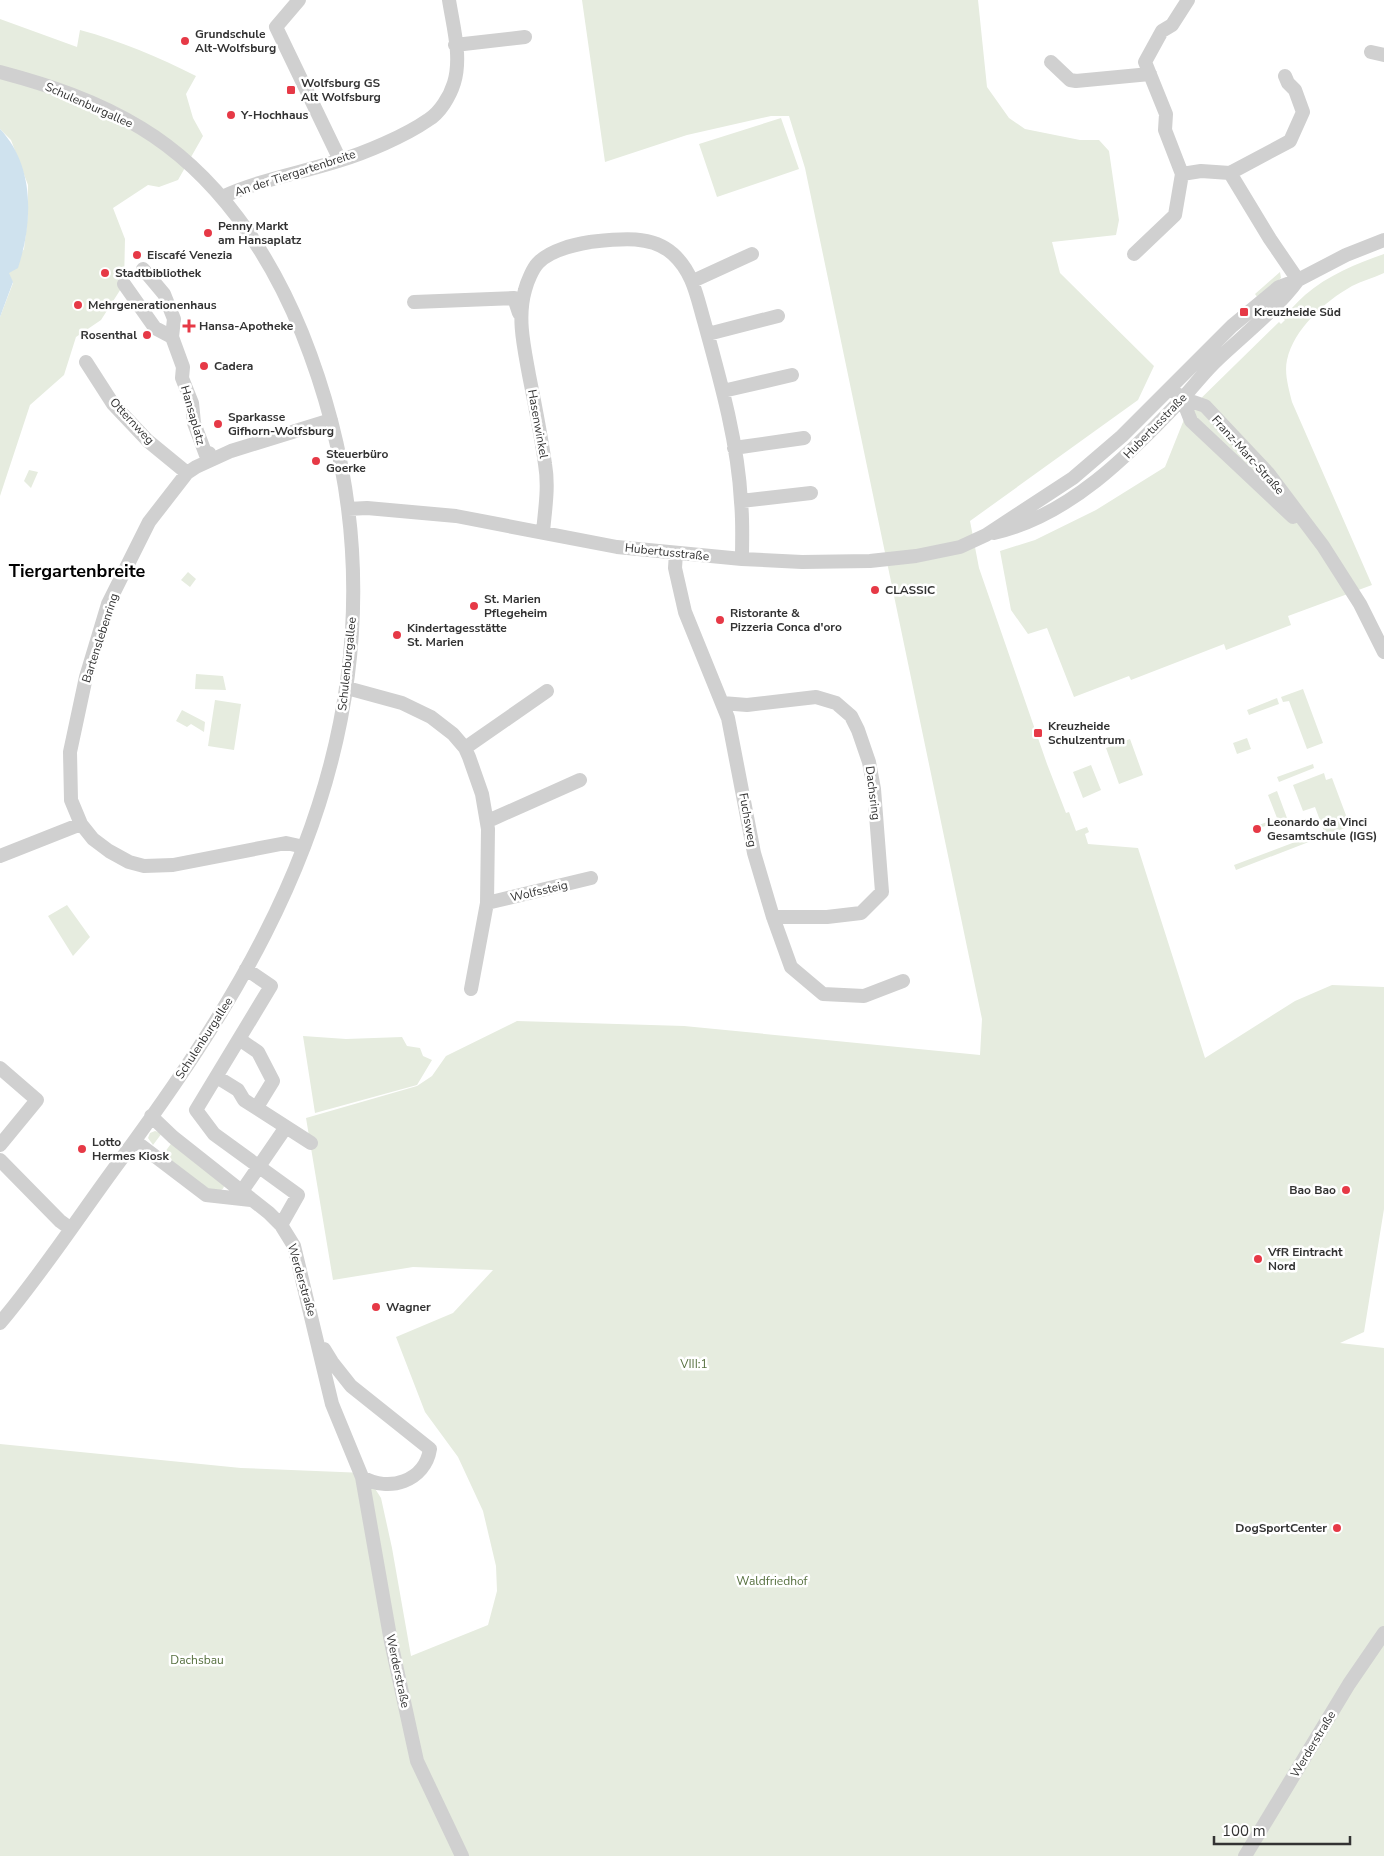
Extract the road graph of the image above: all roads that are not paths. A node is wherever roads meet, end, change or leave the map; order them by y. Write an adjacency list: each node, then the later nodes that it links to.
1 (299, 0): 10 (street)
2 (449, 0): 5 (street, An der Tiergartenbreite)
3 (1188, 0): 8 (street)
4 (525, 37): 5 (street)
5 (456, 45): 10 (street, An der Tiergartenbreite)
6 (1051, 62): 8 (street)
7 (0, 72): 13 (street, Schulenburgallee)
8 (1150, 74): 12 (street)
9 (1285, 76): 11 (street)
10 (340, 160): 13 (street, An der Tiergartenbreite)
11 (1230, 173): 12 (street); 18 (street)
12 (1182, 174): 16 (street)
13 (222, 197): 31 (street, Schulenburgallee)
14 (1384, 240): 18 (street, Hubertusstraße)
15 (752, 254): 19 (street)
16 (1134, 254)
17 (143, 269): 25 (street, Hansaplatz)
18 (1298, 280): 28 (street, Hubertusstraße); 30 (street, Hubertusstraße)
19 (692, 281): 22 (street, Hasenwinkel); 24 (street, Hasenwinkel)
20 (124, 284): 25 (street)
21 (414, 302): 22 (street, Hasenwinkel)
22 (520, 316): 39 (street, Hasenwinkel)
23 (778, 316): 24 (street)
24 (708, 334): 29 (street, Hasenwinkel)
25 (172, 337): 34 (street, Hansaplatz)
26 (86, 362): 35 (street, Otternweg)
27 (792, 375): 29 (street)
28 (1171, 388): 30 (street, Franz-Marc-Straße); 40 (street, Hubertusstraße)
29 (723, 391): 33 (street, Hasenwinkel)
30 (1182, 398): 40 (street, Hubertusstraße); 41 (street, Franz-Marc-Straße); 41 (street, Franz-Marc-Straße)
31 (331, 420): 34 (street, Bartenslebenring); 38 (street, Schulenburgallee)
32 (804, 438): 33 (street)
33 (734, 448): 37 (street, Hasenwinkel)
34 (211, 459): 35 (street, Bartenslebenring)
35 (186, 473): 51 (street, Bartenslebenring)
36 (811, 493): 37 (street)
37 (742, 501): 43 (street, Hasenwinkel)
38 (348, 509): 39 (street, Hubertusstraße); 45 (street, Schulenburgallee)
39 (543, 532): 42 (street, Hubertusstraße)
40 (986, 535): 43 (street, Hubertusstraße)
41 (1323, 546): 44 (street, Franz-Marc-Straße)
42 (676, 553): 43 (street, Hubertusstraße); 47 (street, Fuchsweg)
43 (742, 559)
44 (1384, 652)
45 (347, 688): 48 (street); 52 (street, Schulenburgallee)
46 (547, 691): 48 (street)
47 (722, 703): 56 (street, Fuchsweg); 56 (street, Dachsring)
48 (465, 748): 50 (street)
49 (580, 780): 50 (street)
50 (488, 821): 55 (street)
51 (81, 824): 52 (street, Bartenslebenring); 53 (street)
52 (304, 847): 57 (street, Schulenburgallee)
53 (0, 856)
54 (591, 878): 55 (street, Wolfssteig)
55 (486, 903): 59 (street)
56 (773, 917): 58 (street, Fuchsweg)
57 (246, 969): 60 (street); 64 (street, Schulenburgallee)
58 (902, 981)
59 (471, 989)
60 (239, 1039): 62 (street); 63 (street)
61 (0, 1068): 68 (street)
62 (217, 1077): 63 (street); 70 (street)
63 (257, 1107): 65 (street)
64 (151, 1116): 66 (street, Schulenburgallee); 71 (street, Werderstraße)
65 (286, 1127): 67 (street); 70 (street)
66 (135, 1141): 72 (street); 74 (street, Schulenburgallee)
67 (311, 1143)
68 (0, 1145)
69 (0, 1160): 74 (street)
70 (259, 1168): 71 (street); 73 (street)
71 (242, 1191): 72 (street, Werderstraße)
72 (254, 1200): 73 (street, Werderstraße)
73 (280, 1225): 76 (street, Werderstraße)
74 (71, 1229): 75 (street, Schulenburgallee)
75 (0, 1323)
76 (318, 1338): 77 (street, Werderstraße); 77 (street, Werderstraße)
77 (362, 1477): 79 (street, Werderstraße)
78 (1384, 1633): 80 (street, Werderstraße)
79 (462, 1856)
80 (1245, 1856)

